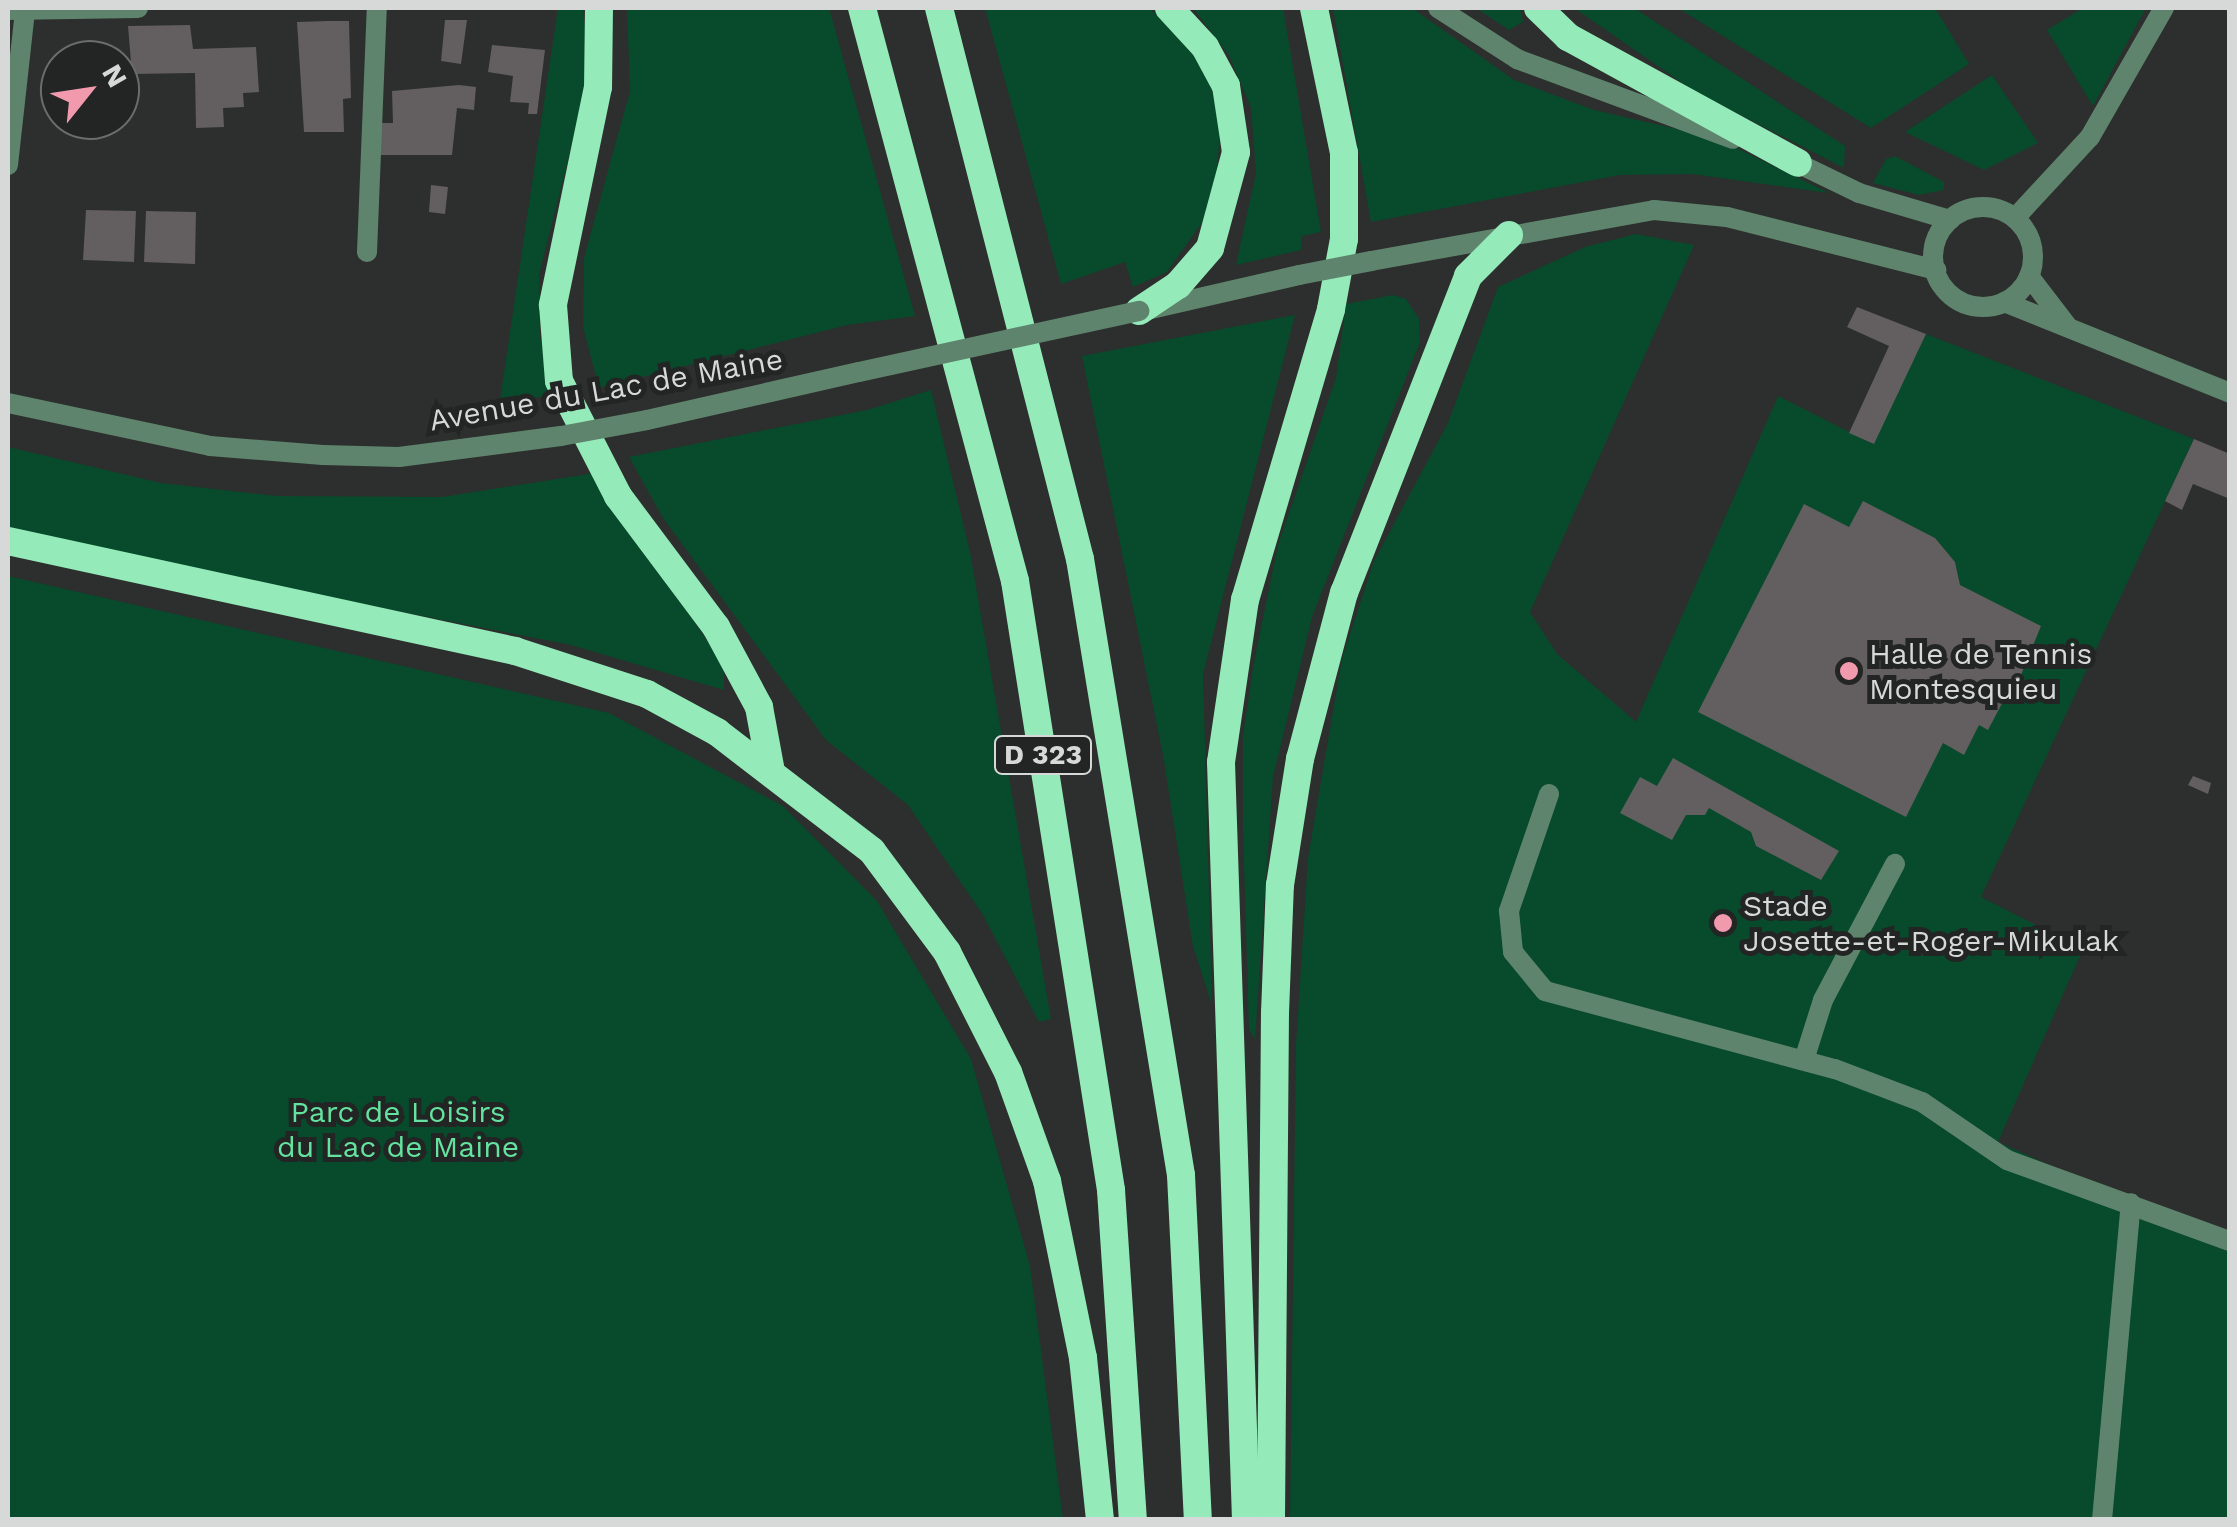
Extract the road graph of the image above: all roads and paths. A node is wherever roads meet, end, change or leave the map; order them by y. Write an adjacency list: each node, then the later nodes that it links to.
1 (138, 8): 11 (street)
2 (377, 8): 17 (street)
3 (599, 8): 26 (highway)
4 (862, 8): 33 (highway, D 323)
5 (938, 8): 34 (highway, D 323)
6 (1169, 8): 21 (highway)
7 (1314, 8): 35 (highway)
8 (1438, 8): 12 (street)
9 (1538, 8): 12 (highway)
10 (2164, 8): 14 (street)
11 (16, 10): 13 (street)
12 (1798, 163): 15 (street)
13 (8, 165)
14 (2014, 218): 15 (street); 19 (street)
15 (1950, 220): 18 (street)
16 (1508, 234): 18 (street, Avenue du Lac de Maine); 21 (street, Avenue du Lac de Maine, bridge); 36 (highway)
17 (366, 252)
18 (1936, 270): 20 (street)
19 (2029, 276): 20 (street); 22 (street)
20 (2004, 302): 22 (street)
21 (1139, 312): 24 (street, Avenue du Lac de Maine, bridge)
22 (2069, 329): 23 (street)
23 (2230, 393)
24 (8, 403)
25 (8, 541): 26 (highway)
26 (771, 772): 32 (highway)
27 (1549, 794): 29 (street)
28 (1895, 864): 29 (street)
29 (1804, 1060): 30 (street)
30 (2131, 1203): 31 (street); 37 (street)
31 (2230, 1242)
32 (1100, 1520)
33 (1133, 1520)
34 (1198, 1520)
35 (1246, 1520)
36 (1270, 1520)
37 (2102, 1520)

